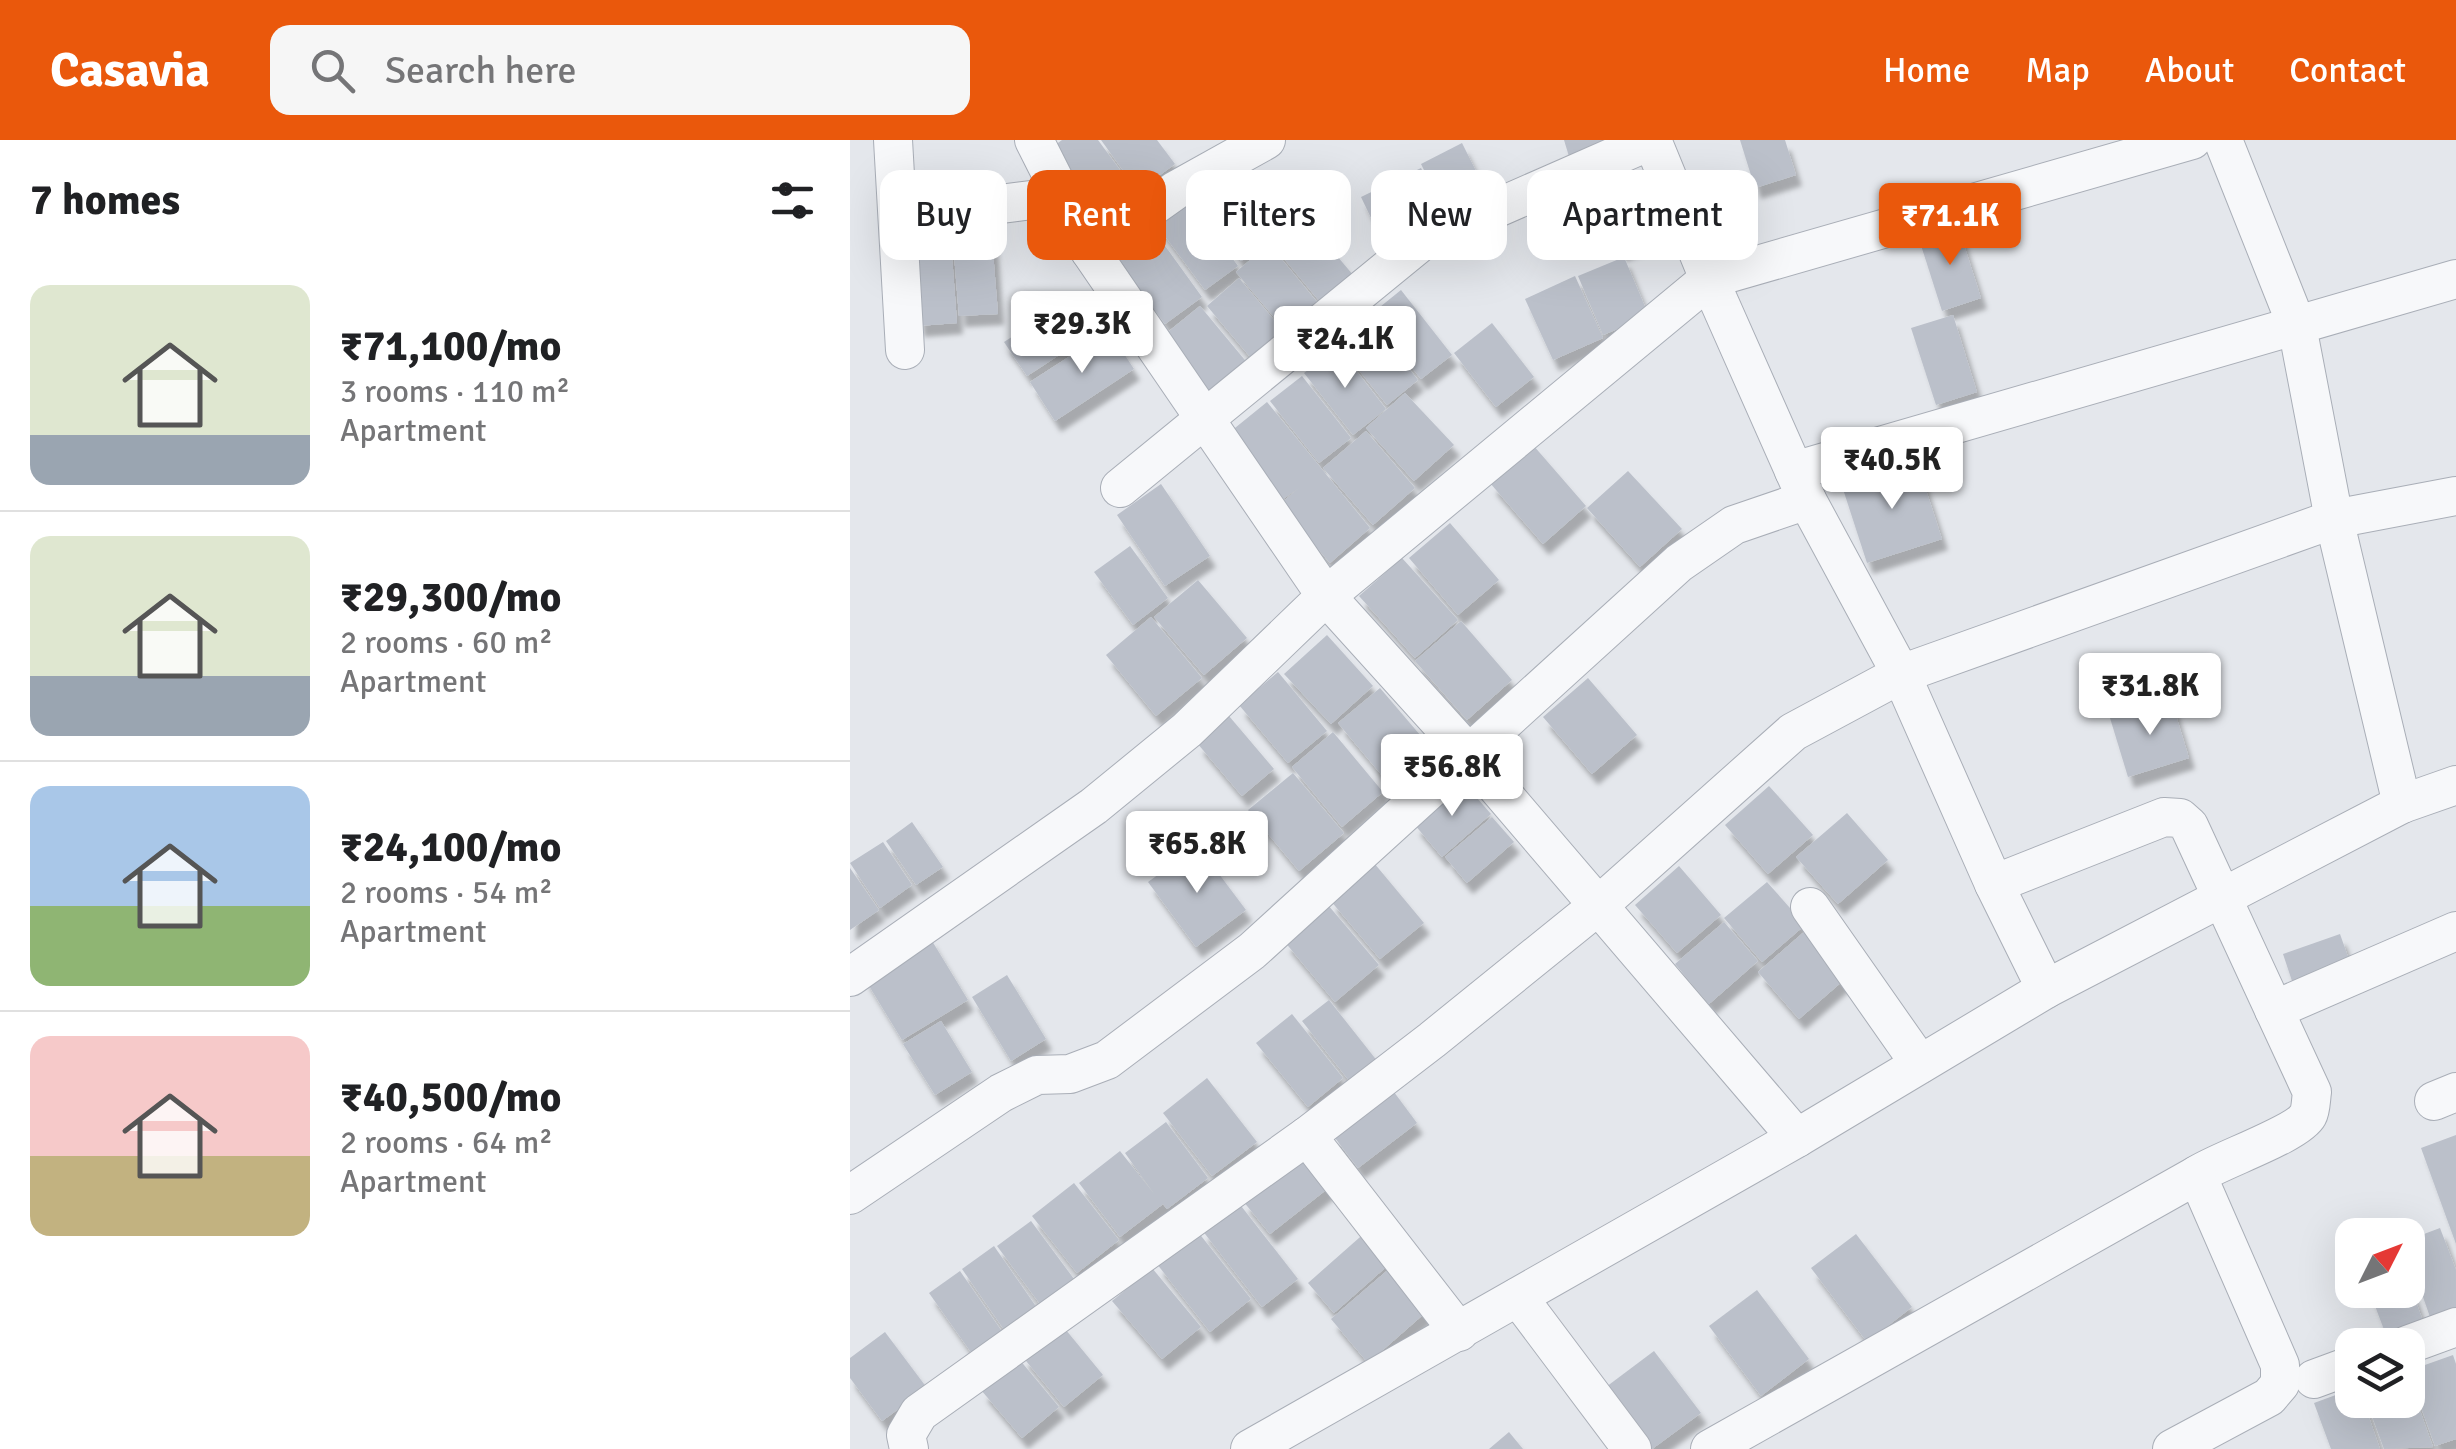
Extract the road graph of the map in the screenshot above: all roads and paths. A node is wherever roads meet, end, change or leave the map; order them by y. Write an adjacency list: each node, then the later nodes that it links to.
1 (893, 140): 6 (street)
2 (1034, 140): 7 (street)
3 (1266, 140): 8 (street)
4 (2192, 140): 11 (street)
5 (2223, 140): 13 (street)
6 (895, 170)
7 (1050, 170)
8 (1166, 197)
9 (900, 260): 14 (street)
10 (1096, 260): 15 (street)
11 (1708, 278): 15 (street); 16 (street); 20 (street)
12 (2456, 279): 13 (street)
13 (2297, 326): 16 (street); 19 (street)
14 (905, 350)
15 (1202, 419): 17 (street); 20 (street)
16 (1801, 485): 21 (street); 22 (street)
17 (1120, 488)
18 (2456, 496): 19 (street)
19 (2334, 519): 21 (street); 24 (street)
20 (1326, 596): 22 (street); 30 (street)
21 (1901, 674): 25 (street); 27 (street)
22 (1467, 752): 27 (street); 37 (street)
23 (2456, 786): 24 (street)
24 (2402, 804): 26 (street)
25 (1994, 884): 26 (street); 31 (street)
26 (2223, 898): 31 (street); 32 (street)
27 (1600, 905): 34 (street); 35 (street)
28 (1810, 907): 33 (street)
29 (2456, 932): 32 (street)
30 (850, 978)
31 (2046, 990): 33 (street)
32 (2274, 1010): 36 (street)
33 (1920, 1064): 35 (street)
34 (1307, 1136): 40 (street); 44 (street)
35 (1797, 1138): 38 (street)
36 (2197, 1175): 47 (street); 48 (street)
37 (850, 1195)
38 (1518, 1297): 40 (street); 46 (street)
39 (2456, 1327): 41 (street)
40 (1459, 1332): 45 (street)
41 (2425, 1338)
42 (2335, 1371): 43 (street)
43 (2314, 1379)
44 (909, 1449)
45 (1250, 1449)
46 (1632, 1449)
47 (1710, 1449)
48 (2172, 1449)

